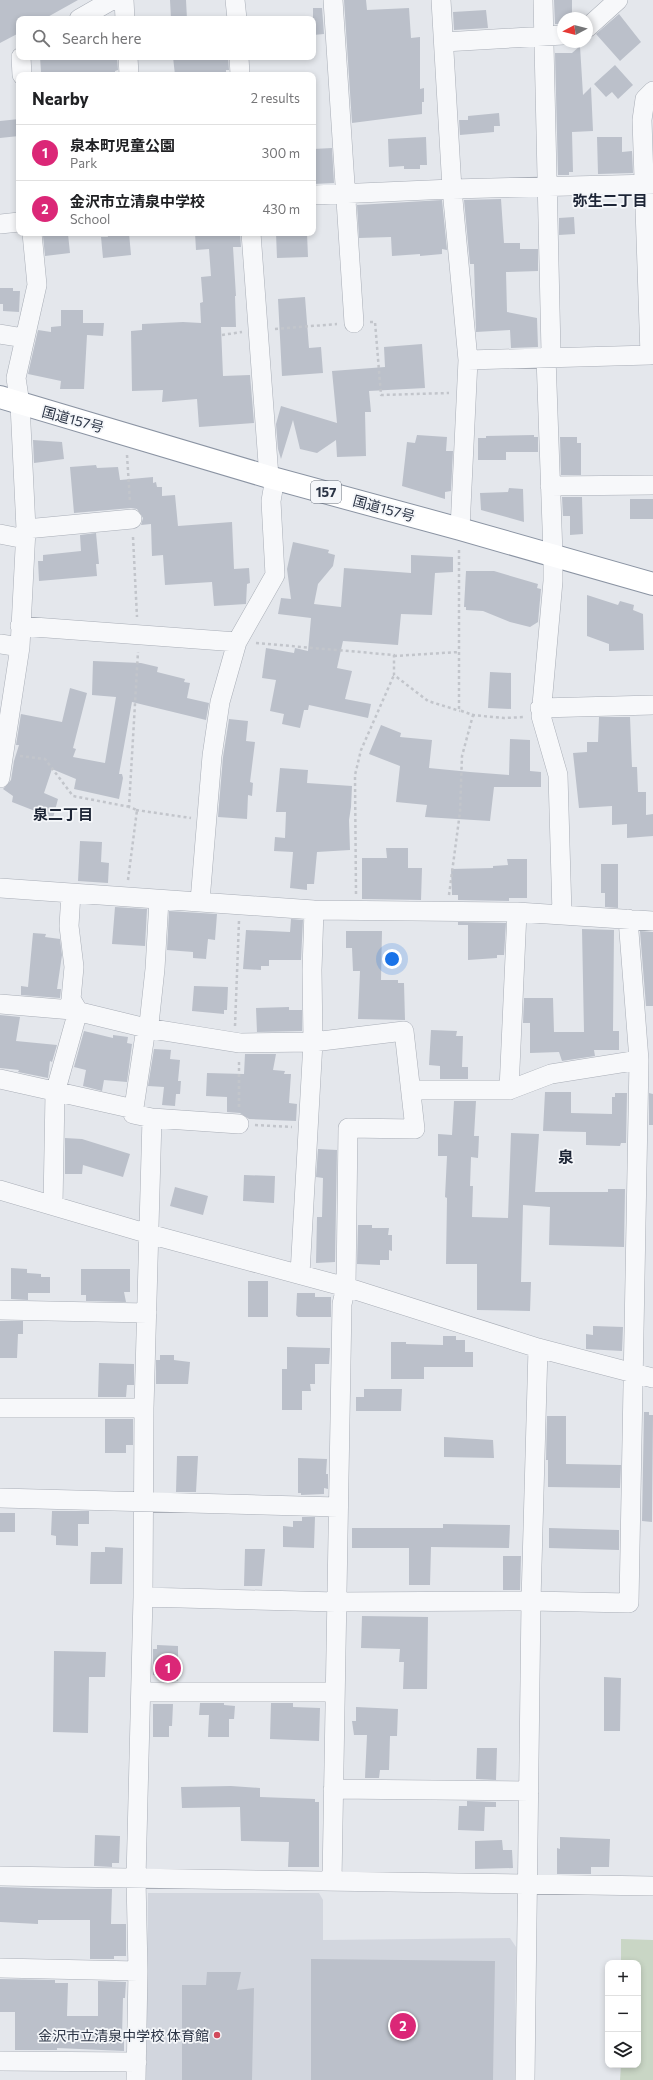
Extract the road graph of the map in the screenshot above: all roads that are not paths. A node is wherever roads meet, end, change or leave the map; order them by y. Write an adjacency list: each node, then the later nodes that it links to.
1 (112, 0): 8 (street)
2 (124, 0): 9 (street)
3 (235, 0): 10 (street)
4 (333, 0): 25 (street)
5 (441, 0): 14 (street)
6 (543, 0): 13 (street)
7 (618, 0): 11 (street)
8 (84, 16)
9 (126, 16)
10 (237, 16)
11 (593, 23)
12 (557, 36): 13 (street)
13 (544, 37): 14 (street); 23 (street)
14 (444, 42): 24 (street)
15 (21, 60): 18 (street)
16 (128, 60): 19 (street)
17 (239, 60): 20 (street)
18 (22, 72)
19 (129, 72)
20 (240, 72)
21 (653, 91): 22 (street)
22 (649, 185): 23 (street); 31 (street)
23 (547, 188): 24 (street); 35 (street)
24 (452, 189): 25 (street); 36 (street)
25 (345, 194): 26 (street); 32 (street)
26 (316, 195)
27 (16, 222): 28 (street)
28 (0, 224)
29 (32, 236): 34 (street)
30 (251, 236): 38 (street)
31 (651, 316): 35 (street)
32 (354, 323)
33 (0, 334): 34 (street)
34 (24, 338): 37 (street)
35 (546, 357): 36 (street); 40 (street)
36 (468, 360): 44 (street)
37 (10, 401): 38 (highway, 国道157号 / 157); 43 (street)
38 (272, 477): 44 (highway, 国道157号 / 157); 48 (street)
39 (653, 485): 40 (street)
40 (550, 486): 45 (street)
41 (132, 520): 43 (street)
42 (0, 534): 43 (street)
43 (25, 534): 47 (street)
44 (460, 539): 45 (highway, 国道157号 / 157)
45 (553, 555): 46 (highway, 国道157号 / 157); 52 (street)
46 (653, 584)
47 (20, 626): 48 (street); 50 (street)
48 (238, 642): 58 (street)
49 (0, 644): 50 (street)
50 (20, 647): 53 (street)
51 (653, 705): 52 (street)
52 (541, 712): 61 (street)
53 (2, 756): 54 (street)
54 (0, 778)
55 (0, 888): 56 (street)
56 (71, 893): 57 (street); 65 (street)
57 (159, 900): 58 (street); 66 (street)
58 (200, 902): 59 (street)
59 (314, 910): 60 (street); 67 (street)
60 (516, 912): 61 (street); 71 (street)
61 (562, 914): 62 (street)
62 (628, 919): 63 (street); 68 (street)
63 (653, 921)
64 (0, 1004): 65 (street)
65 (78, 1011): 66 (street); 72 (street)
66 (146, 1028): 67 (street); 73 (street)
67 (313, 1042): 70 (street); 79 (street)
68 (639, 1060): 71 (street); 84 (street)
69 (0, 1079): 72 (street)
70 (411, 1090): 71 (street); 80 (street)
71 (509, 1090)
72 (55, 1093): 73 (street); 77 (street)
73 (134, 1109): 74 (street)
74 (152, 1118): 75 (street); 78 (street)
75 (239, 1124)
76 (0, 1190): 77 (street)
77 (53, 1206): 78 (street)
78 (149, 1234): 79 (street); 82 (street)
79 (300, 1274): 80 (street)
80 (346, 1287): 83 (street); 90 (street)
81 (0, 1310): 82 (street)
82 (147, 1313): 87 (street)
83 (538, 1348): 84 (street); 92 (street)
84 (634, 1372): 85 (street); 92 (street)
85 (653, 1378)
86 (0, 1408): 87 (street)
87 (144, 1408): 89 (street)
88 (0, 1498): 89 (street)
89 (144, 1501): 90 (street); 91 (street)
90 (338, 1507): 93 (street)
91 (143, 1597): 93 (street); 94 (street)
92 (531, 1601): 93 (street); 97 (street)
93 (336, 1602): 95 (street)
94 (141, 1692): 95 (street); 99 (street)
95 (335, 1692): 96 (street)
96 (333, 1789): 97 (street); 100 (street)
97 (529, 1791): 101 (street)
98 (0, 1876): 99 (street)
99 (136, 1878): 100 (street); 104 (street)
100 (332, 1881): 101 (street)
101 (528, 1884): 102 (street); 107 (street)
102 (653, 1886)
103 (0, 1968): 104 (street)
104 (138, 1971): 106 (street)
105 (0, 2061): 106 (street)
106 (136, 2071)
107 (525, 2080)

